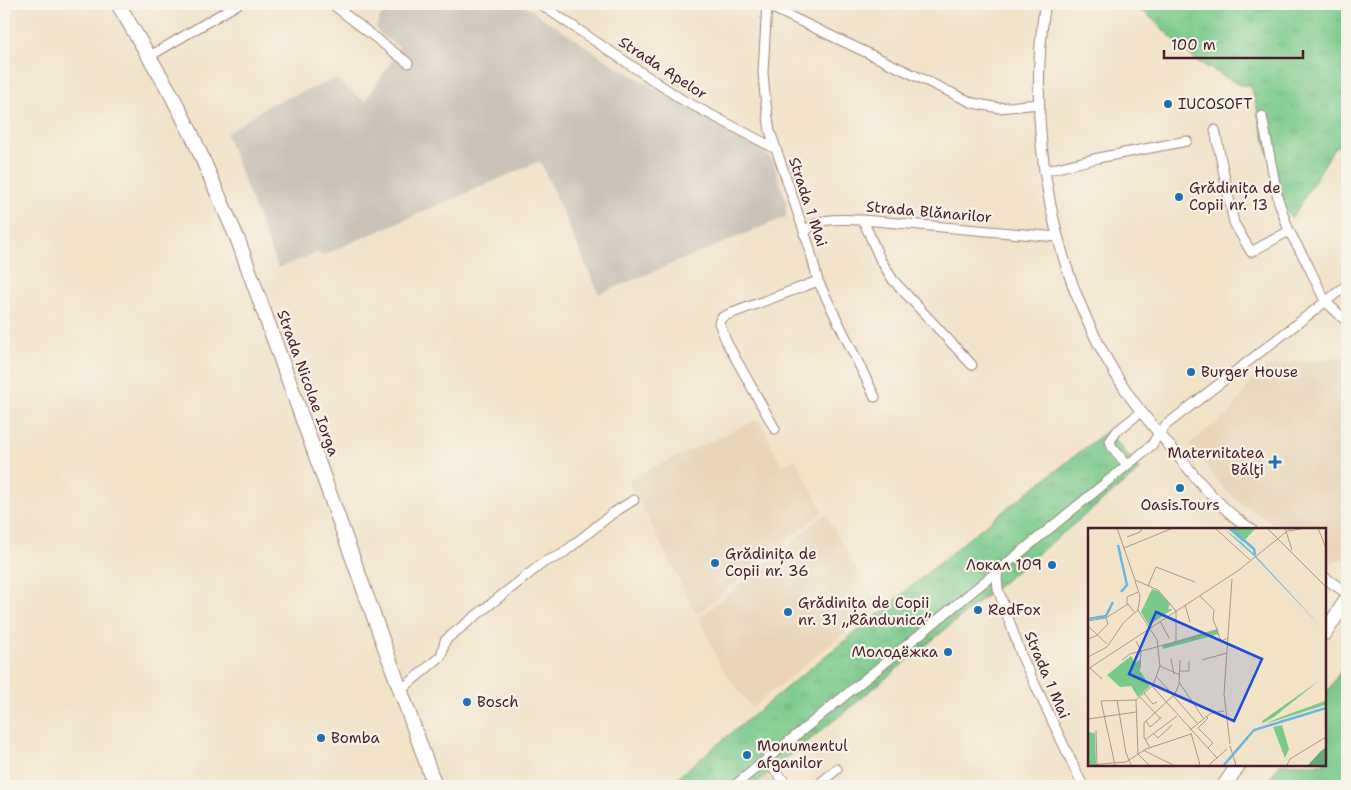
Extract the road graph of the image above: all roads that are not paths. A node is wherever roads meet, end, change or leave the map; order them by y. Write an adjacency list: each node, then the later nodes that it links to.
1 (118, 4): 8 (main road, Strada Nicolae Iorga)
2 (238, 4): 8 (street)
3 (332, 4): 9 (street)
4 (540, 4): 7 (street, Strada Apelor)
5 (766, 4): 10 (street); 14 (street, Strada 1 Mai)
6 (1045, 4): 10 (street)
7 (552, 7): 14 (street, Strada Apelor)
8 (150, 56): 37 (main road, Strada Nicolae Iorga)
9 (408, 63)
10 (1038, 104): 15 (street)
11 (1262, 116): 17 (street)
12 (1215, 130): 17 (street)
13 (1187, 141): 15 (street)
14 (776, 149): 18 (street, Strada 1 Mai)
15 (1044, 171): 19 (street)
16 (863, 220): 18 (street, Strada Blănarilor); 19 (street, Strada Blănarilor); 24 (street)
17 (1289, 231): 22 (street)
18 (804, 234): 20 (street, Strada 1 Mai)
19 (1057, 237): 26 (street)
20 (818, 282): 25 (street, Strada 1 Mai); 27 (street)
21 (1347, 285): 22 (street)
22 (1325, 301): 23 (street); 28 (street)
23 (1347, 322)
24 (972, 365)
25 (875, 397)
26 (1141, 412): 28 (street); 29 (street)
27 (775, 429)
28 (1159, 433): 29 (street); 31 (street)
29 (1127, 465): 32 (street)
30 (634, 500): 37 (street)
31 (1250, 528)
32 (998, 571): 38 (street); 45 (street, Strada 1 Mai)
33 (1326, 579): 34 (street)
34 (1347, 592)
35 (1347, 599): 36 (main road)
36 (1326, 631)
37 (400, 690): 41 (main road, Strada Nicolae Iorga)
38 (766, 760): 42 (street); 43 (street)
39 (1238, 765): 46 (main road)
40 (837, 769): 44 (street)
41 (435, 786)
42 (734, 786)
43 (788, 786)
44 (817, 786)
45 (1083, 786)
46 (1224, 786)

